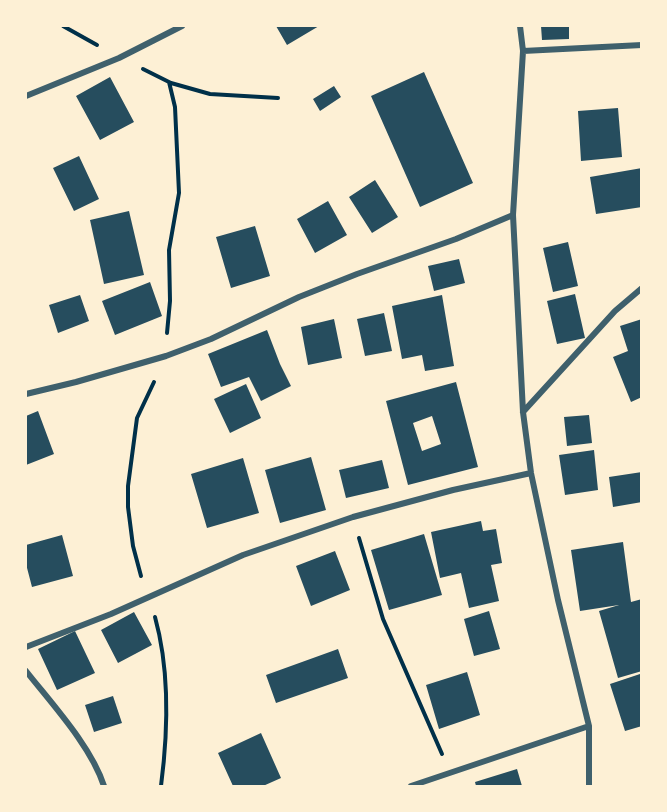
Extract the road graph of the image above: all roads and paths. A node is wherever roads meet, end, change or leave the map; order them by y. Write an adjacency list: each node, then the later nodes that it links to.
1 (63, 26): 6 (path)
2 (182, 26): 6 (street)
3 (520, 26): 5 (street)
4 (642, 45): 5 (street)
5 (523, 51): 10 (street)
6 (119, 58): 7 (path); 8 (street)
7 (169, 82): 9 (path); 12 (path)
8 (26, 96)
9 (278, 98)
10 (513, 215): 12 (street); 14 (street)
11 (642, 288): 14 (street)
12 (166, 356): 13 (street); 17 (path)
13 (26, 394)
14 (524, 412): 15 (street)
15 (531, 473): 16 (street); 20 (street)
16 (353, 517): 17 (street); 21 (path)
17 (149, 597): 18 (street); 23 (path)
18 (26, 647)
19 (26, 671): 22 (street)
20 (590, 726): 21 (street); 25 (street)
21 (451, 772): 24 (street)
22 (104, 786)
23 (161, 786)
24 (411, 786)
25 (589, 786)

